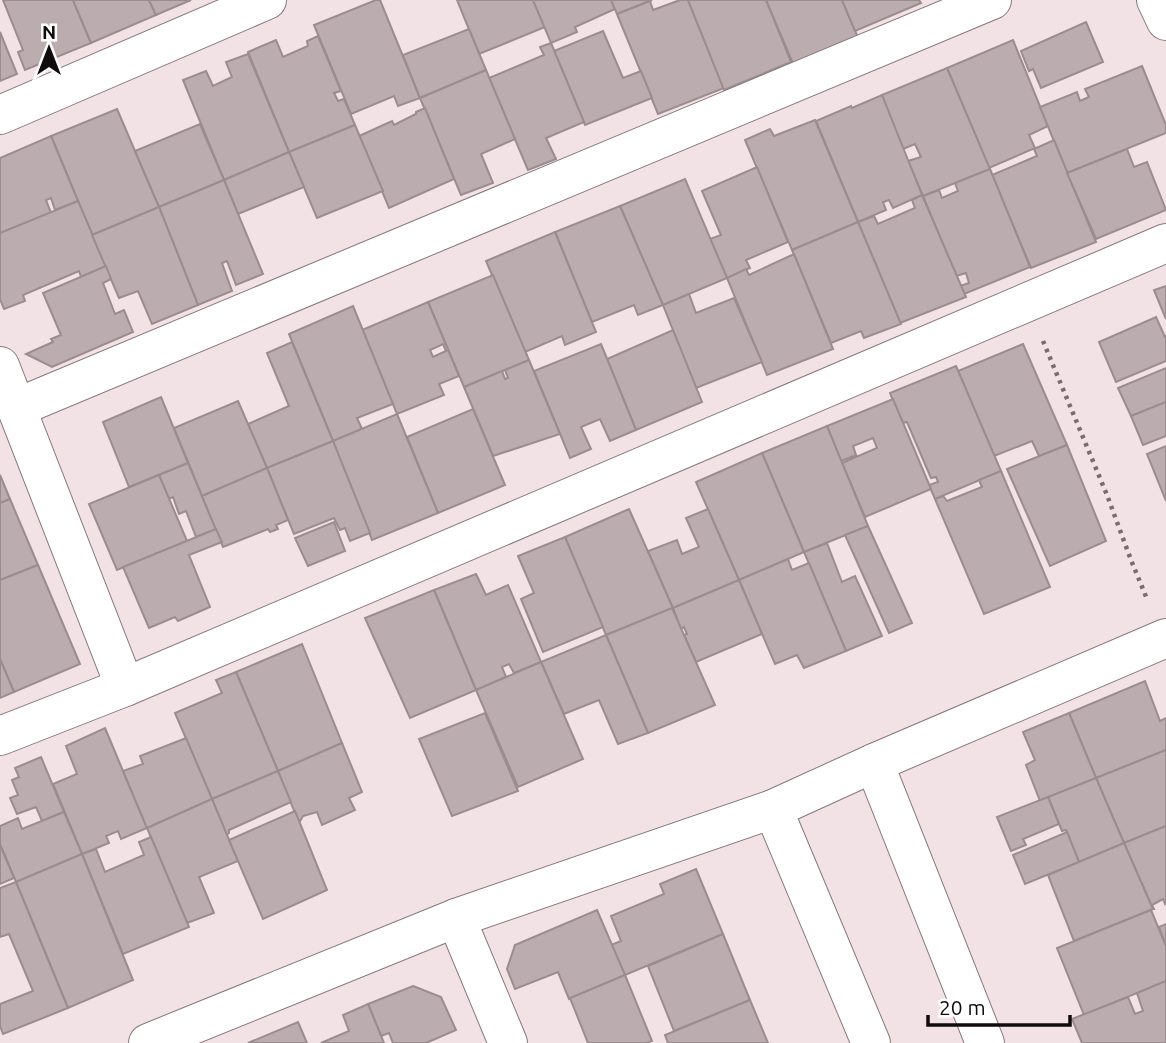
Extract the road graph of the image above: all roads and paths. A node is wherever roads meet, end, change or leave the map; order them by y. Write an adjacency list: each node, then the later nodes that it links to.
1 (267, 0): 5 (street)
2 (992, 0): 9 (street)
3 (1157, 0): 4 (street)
4 (1166, 21)
5 (0, 115)
6 (1166, 243): 7 (street)
7 (1026, 302): 10 (path); 11 (street)
8 (0, 366): 9 (street)
9 (16, 408): 11 (street)
10 (1165, 638): 13 (street)
11 (125, 687): 12 (street)
12 (0, 736)
13 (874, 763): 14 (street); 19 (street)
14 (773, 809): 15 (street); 18 (street)
15 (456, 918): 16 (street); 17 (street)
16 (170, 1039)
17 (508, 1043)
18 (871, 1043)
19 (985, 1043)

